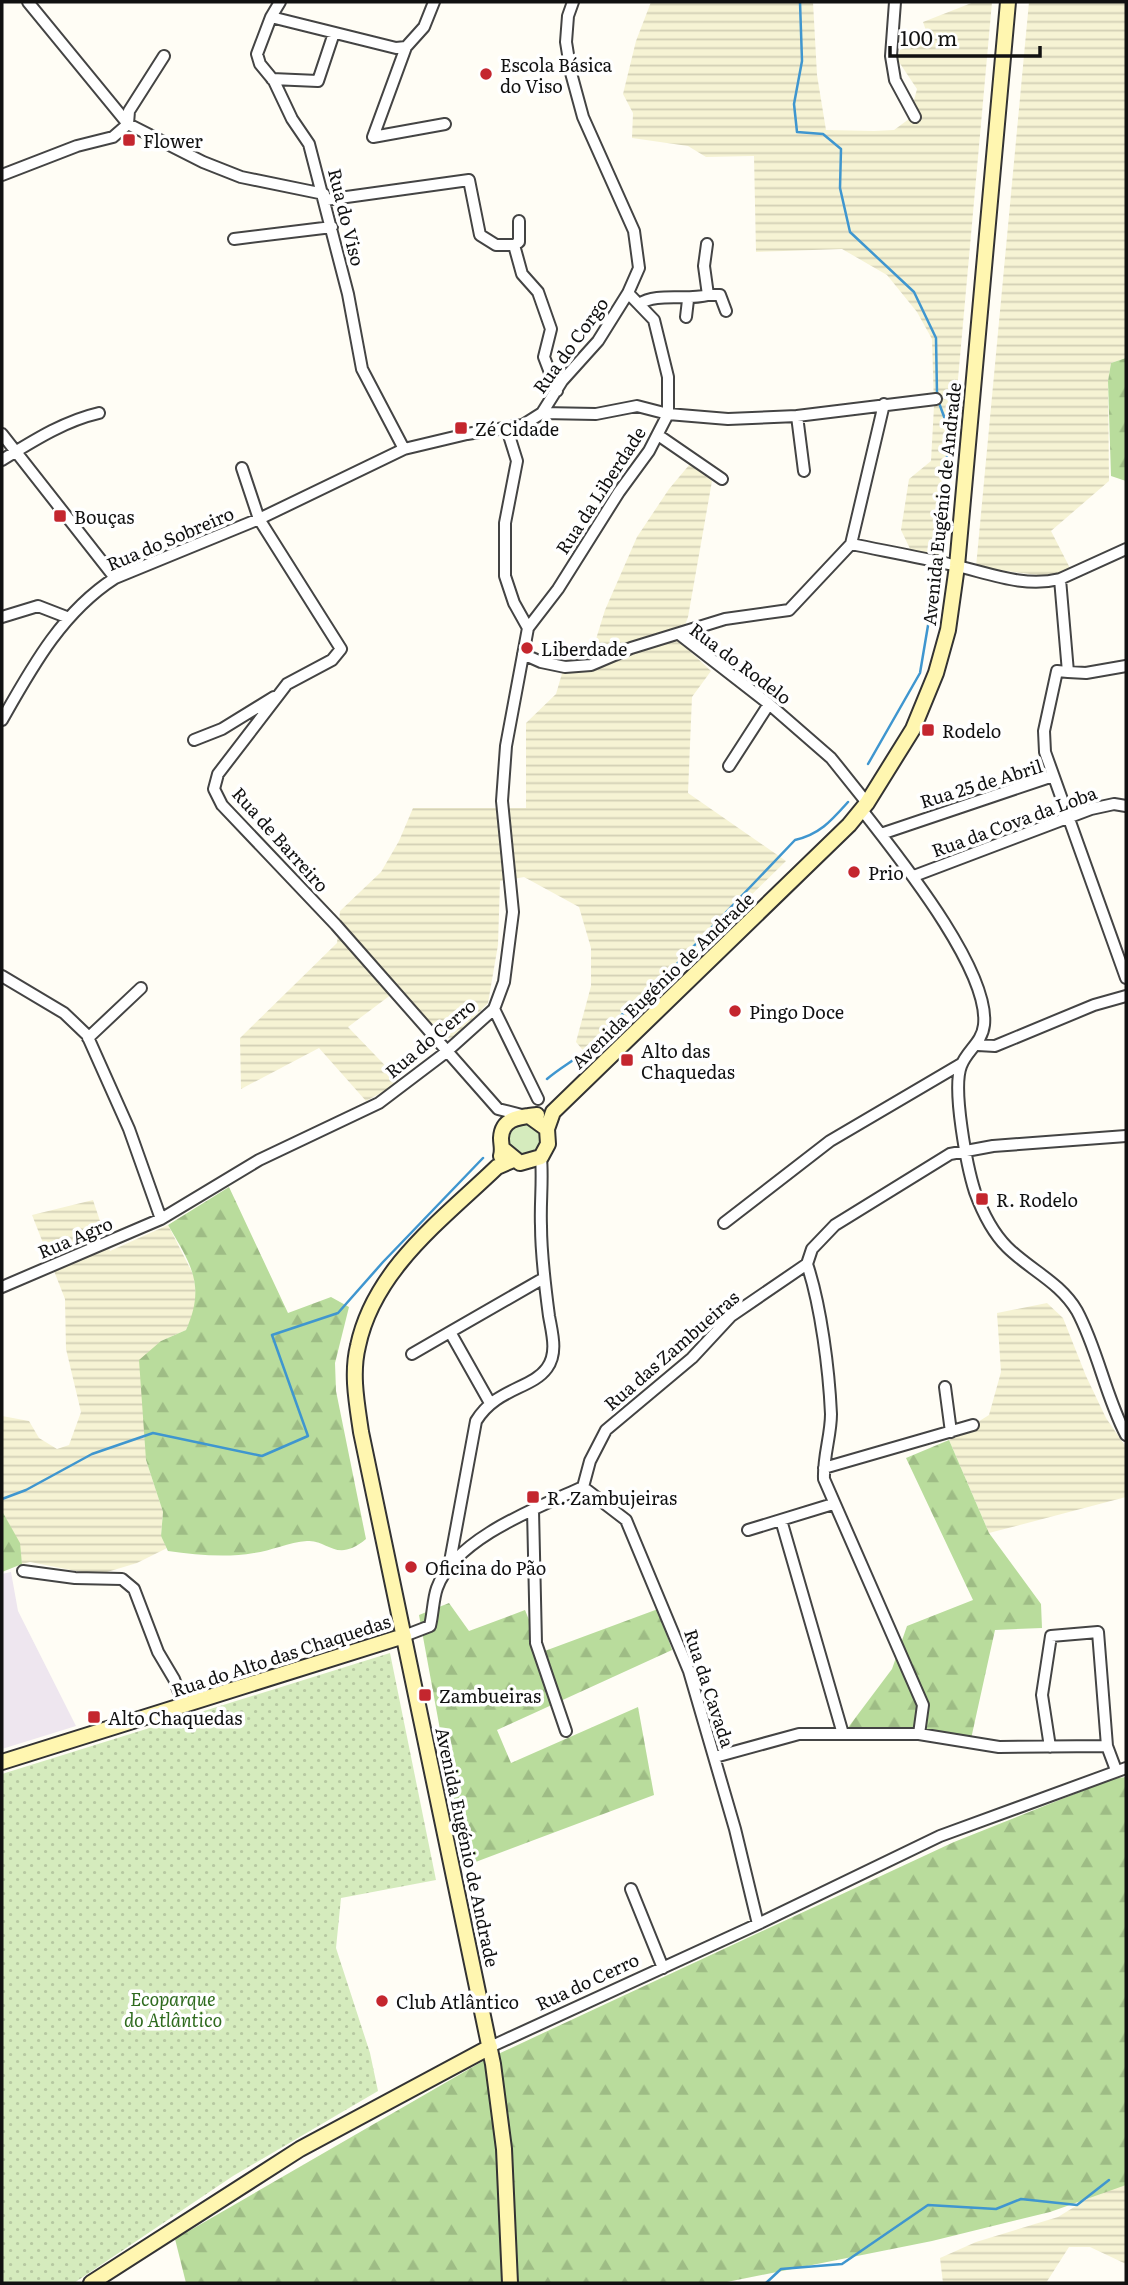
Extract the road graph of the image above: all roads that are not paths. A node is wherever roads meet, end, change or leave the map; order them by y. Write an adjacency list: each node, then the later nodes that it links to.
1 (28, 2): 13 (street)
2 (280, 2): 7 (street, Rua do Viso)
3 (434, 2): 9 (street)
4 (573, 2): 22 (street, Rua do Corgo)
5 (895, 2): 12 (street)
6 (1008, 2): 47 (main road, Avenida Eugénio de Andrade)
7 (271, 17): 8 (street); 11 (street, Rua do Viso)
8 (334, 33): 9 (street); 11 (street)
9 (406, 47): 14 (street)
10 (164, 56): 13 (street)
11 (272, 79): 16 (street, Rua do Viso)
12 (915, 117)
13 (128, 124): 15 (street); 16 (street)
14 (445, 124)
15 (2, 175)
16 (324, 197): 18 (street, Rua do Viso); 21 (street)
17 (519, 221): 21 (street)
18 (332, 227): 19 (street); 38 (street, Rua do Viso)
19 (234, 239)
20 (707, 244): 23 (street)
21 (514, 245): 28 (street)
22 (628, 293): 25 (street); 28 (street, Rua do Corgo)
23 (708, 295): 24 (street); 26 (street)
24 (688, 300): 25 (street); 27 (street)
25 (639, 304): 33 (street, Rua da Liberdade)
26 (726, 310)
27 (686, 317)
28 (557, 391): 32 (street, Rua do Corgo)
29 (936, 399): 30 (street)
30 (884, 404): 34 (street); 45 (street)
31 (99, 413): 39 (street)
32 (542, 413): 33 (street); 35 (street, Rua do Corgo)
33 (668, 414): 34 (street); 37 (street, Rua da Liberdade)
34 (797, 416): 42 (street)
35 (507, 429): 38 (street, Rua do Corgo); 52 (street)
36 (2, 434): 39 (street)
37 (658, 435): 43 (street); 52 (street, Rua da Liberdade)
38 (404, 449): 44 (street, Rua do Sobreiro)
39 (16, 452): 40 (street); 48 (street)
40 (2, 460)
41 (242, 468): 44 (street)
42 (804, 471)
43 (722, 479)
44 (259, 519): 48 (street, Rua do Sobreiro); 57 (street, Rua de Barreiro)
45 (850, 544): 47 (street); 53 (street)
46 (1126, 549): 49 (street)
47 (957, 566): 49 (street); 64 (main road, Avenida Eugénio de Andrade)
48 (115, 578): 51 (street, Rua do Sobreiro)
49 (1060, 579): 56 (street)
50 (2, 617): 51 (street)
51 (69, 618): 59 (street, Rua do Sobreiro)
52 (528, 628): 54 (street, Rua do Cerro)
53 (679, 634): 54 (street, Rua do Rodelo); 58 (street, Rua do Rodelo)
54 (523, 653): 72 (street, Rua do Cerro)
55 (1126, 666): 56 (street)
56 (1068, 672): 62 (street)
57 (278, 696): 60 (street); 75 (street, Rua de Barreiro)
58 (769, 704): 61 (street); 64 (street, Rua do Rodelo)
59 (2, 720)
60 (194, 740)
61 (729, 766)
62 (1053, 776): 65 (street, Rua 25 de Abril); 66 (street, Rua 25 de Abril)
63 (1126, 806): 65 (street, Rua da Cova da Loba)
64 (865, 807): 66 (street, Rua do Rodelo); 79 (main road, Avenida Eugénio de Andrade)
65 (1067, 817): 67 (street, Rua da Cova da Loba); 69 (street, Rua 25 de Abril)
66 (881, 834): 67 (street, Rua do Rodelo)
67 (914, 876): 74 (street, Rua do Rodelo)
68 (2, 976): 73 (street)
69 (1126, 978)
70 (141, 988): 73 (street)
71 (1126, 996): 74 (street)
72 (494, 1009): 75 (street, Rua do Cerro); 77 (street)
73 (88, 1038): 85 (street)
74 (978, 1045): 76 (street)
75 (445, 1053): 78 (street, Rua de Barreiro); 85 (street, Rua do Cerro)
76 (961, 1064): 83 (street); 86 (street)
77 (538, 1098)
78 (498, 1109): 80 (street); 84 (street)
79 (552, 1112): 80 (main road); 81 (main road, Avenida Eugénio de Andrade)
80 (526, 1116): 81 (main road); 84 (main road, Avenida Eugénio de Andrade)
81 (547, 1129): 84 (main road, Avenida Eugénio de Andrade)
82 (1126, 1136): 83 (street, Rua das Zambueiras)
83 (967, 1151): 87 (street, Rua das Zambueiras); 96 (street)
84 (517, 1153): 88 (street); 105 (main road, Avenida Eugénio de Andrade)
85 (162, 1219): 89 (street, Rua Agro)
86 (724, 1223)
87 (807, 1264): 97 (street); 98 (street, Rua das Zambueiras)
88 (544, 1278): 90 (street); 93 (street)
89 (2, 1287)
90 (450, 1332): 91 (street); 93 (street)
91 (412, 1354)
92 (945, 1387): 95 (street)
93 (490, 1403): 103 (street)
94 (973, 1425): 95 (street)
95 (951, 1432): 97 (street)
96 (1126, 1435)
97 (824, 1468): 99 (street)
98 (583, 1487): 100 (street); 112 (street, Rua da Cavada)
99 (833, 1504): 101 (street); 109 (street)
100 (533, 1510): 103 (street); 107 (street)
101 (781, 1520): 102 (street); 108 (street)
102 (748, 1530)
103 (449, 1567): 105 (street, Rua do Alto das Chaquedas)
104 (23, 1571): 106 (street)
105 (404, 1636): 106 (main road, Rua do Alto das Chaquedas); 118 (main road, Avenida Eugénio de Andrade)
106 (184, 1705): 113 (main road, Rua do Alto das Chaquedas)
107 (566, 1731)
108 (843, 1734): 109 (street); 112 (street)
109 (919, 1734): 110 (street)
110 (1050, 1746): 111 (street); 111 (street)
111 (1107, 1746): 114 (street)
112 (715, 1757): 116 (street, Rua da Cavada)
113 (2, 1762)
114 (1121, 1769): 116 (street, Rua do Cerro)
115 (631, 1889): 117 (street)
116 (758, 1924): 117 (street, Rua do Cerro)
117 (663, 1968): 118 (street, Rua do Cerro)
118 (490, 2047): 119 (main road, Rua do Cerro); 120 (main road, Avenida Eugénio de Andrade)
119 (91, 2283)
120 (510, 2283)

